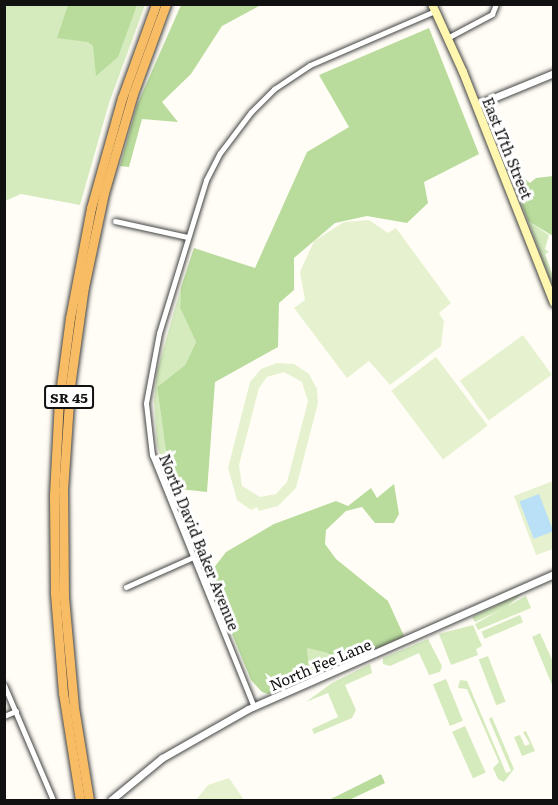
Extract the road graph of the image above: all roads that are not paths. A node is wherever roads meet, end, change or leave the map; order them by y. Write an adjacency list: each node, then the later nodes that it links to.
1 (156, 4): 8 (highway, SR 45)
2 (166, 4): 8 (highway, SR 45)
3 (496, 4): 5 (street)
4 (434, 8): 5 (main road, East 17th Street); 10 (street, North David Baker Avenue)
5 (449, 38): 7 (main road, East 17th Street)
6 (554, 73): 7 (street)
7 (476, 105): 11 (main road, East 17th Street)
8 (94, 215): 20 (highway, SR 45); 21 (highway, SR 45)
9 (115, 220): 10 (street)
10 (187, 237): 12 (street, North David Baker Avenue)
11 (554, 303)
12 (193, 557): 14 (street); 16 (street, North David Baker Avenue)
13 (554, 574): 16 (street, North Fee Lane)
14 (126, 587)
15 (4, 685): 17 (street)
16 (254, 707): 22 (street, North Fee Lane)
17 (16, 711): 18 (street); 19 (street)
18 (4, 716)
19 (53, 801)
20 (80, 801)
21 (89, 801)
22 (111, 801)

